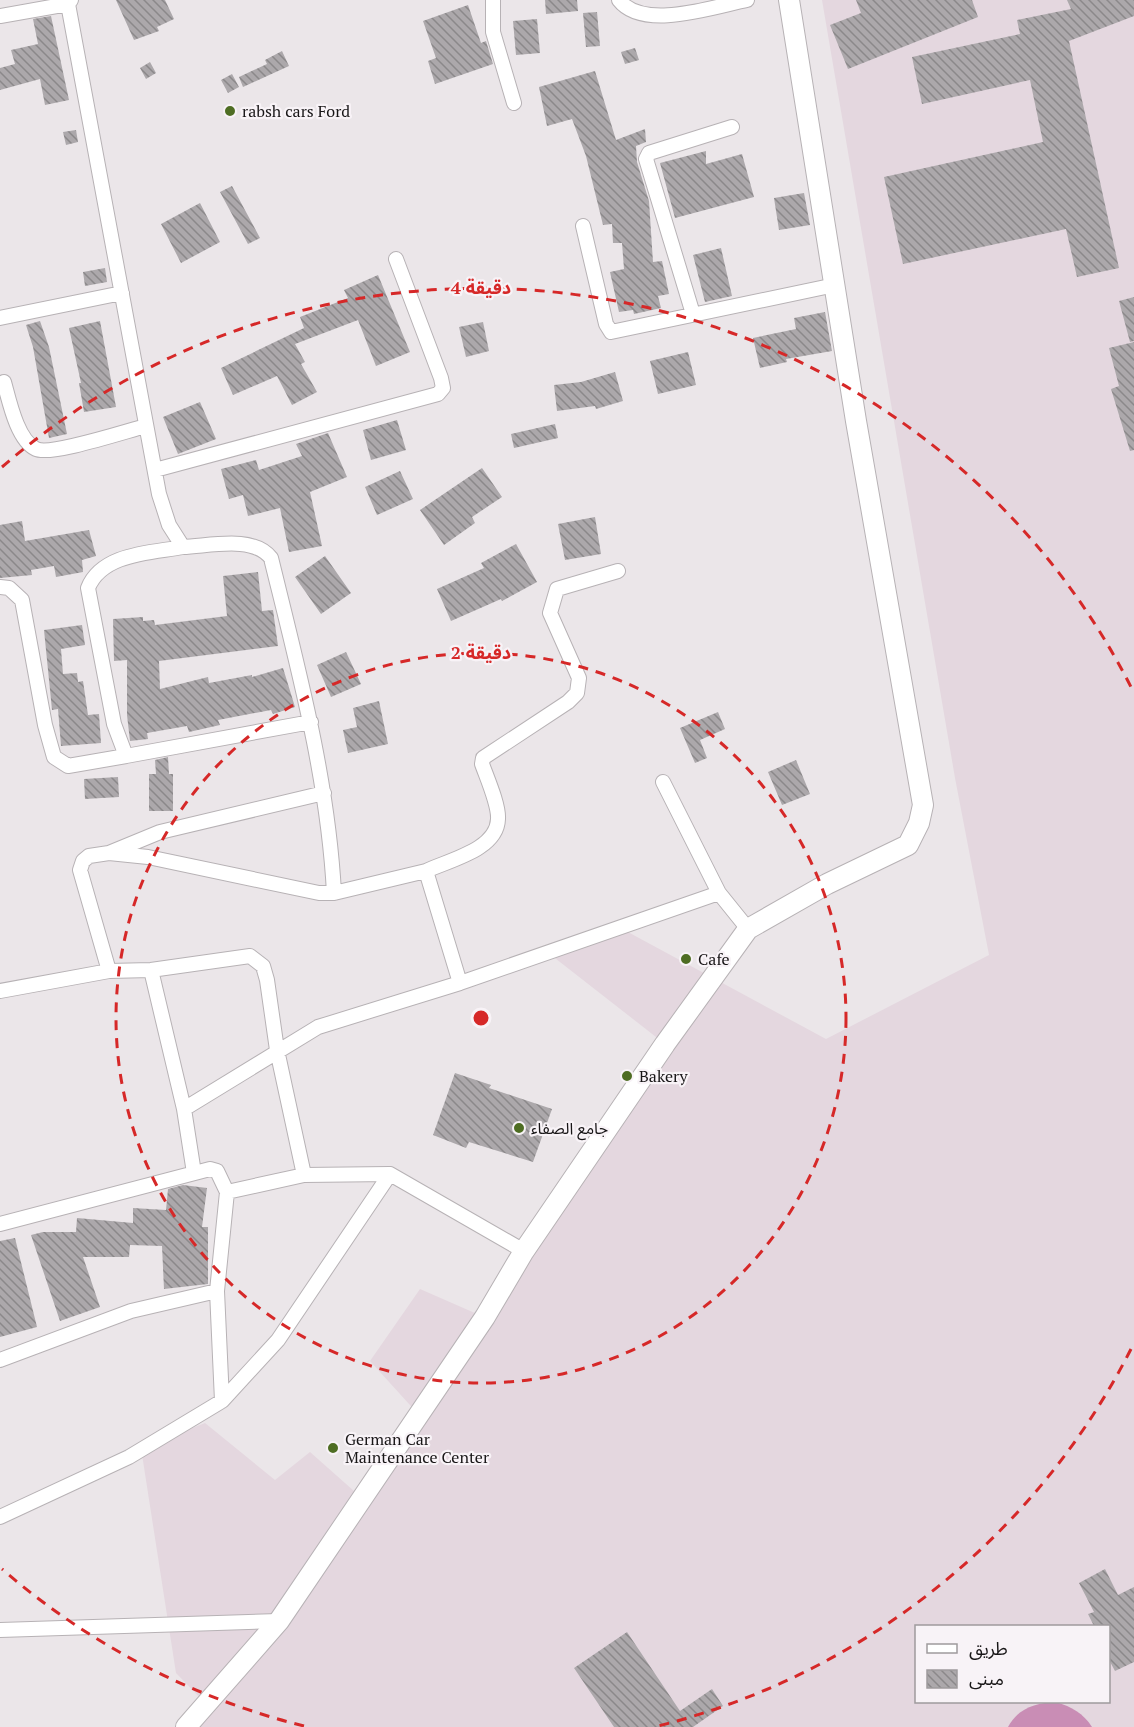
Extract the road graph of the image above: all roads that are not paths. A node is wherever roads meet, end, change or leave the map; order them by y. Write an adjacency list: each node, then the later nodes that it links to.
1 (493, 0): 7 (street)
2 (619, 0): 3 (street)
3 (747, 0)
4 (789, 0): 11 (street)
5 (70, 2): 6 (street); 12 (street)
6 (0, 16)
7 (514, 103)
8 (732, 127): 13 (street)
9 (583, 226): 13 (street)
10 (396, 259): 17 (street)
11 (835, 285): 13 (street); 29 (street)
12 (122, 293): 14 (street); 16 (street)
13 (693, 314)
14 (0, 318)
15 (4, 382): 16 (street)
16 (146, 426): 17 (street)
17 (155, 470): 18 (street)
18 (183, 548): 21 (street); 22 (street)
19 (618, 571): 26 (street)
20 (0, 587): 22 (street)
21 (311, 722): 22 (street); 24 (street)
22 (126, 756)
23 (663, 782): 28 (street)
24 (324, 793): 25 (street); 27 (street)
25 (109, 853): 27 (street); 31 (street)
26 (426, 871): 27 (street); 32 (street)
27 (334, 893)
28 (719, 893): 29 (street); 32 (street)
29 (748, 929): 41 (street)
30 (152, 970): 31 (street); 34 (street); 35 (street)
31 (109, 971): 33 (street)
32 (460, 983): 34 (street)
33 (0, 991)
34 (277, 1050): 35 (street); 38 (street)
35 (184, 1109): 36 (street)
36 (194, 1173): 39 (street); 40 (street)
37 (390, 1174): 38 (street); 41 (street); 44 (street)
38 (304, 1175): 39 (street)
39 (227, 1192): 42 (street)
40 (0, 1224)
41 (524, 1251): 46 (street)
42 (217, 1291): 43 (street); 44 (street)
43 (0, 1360)
44 (222, 1401): 45 (street)
45 (0, 1517)
46 (279, 1621): 47 (street); 48 (street)
47 (0, 1630)
48 (186, 1727)

